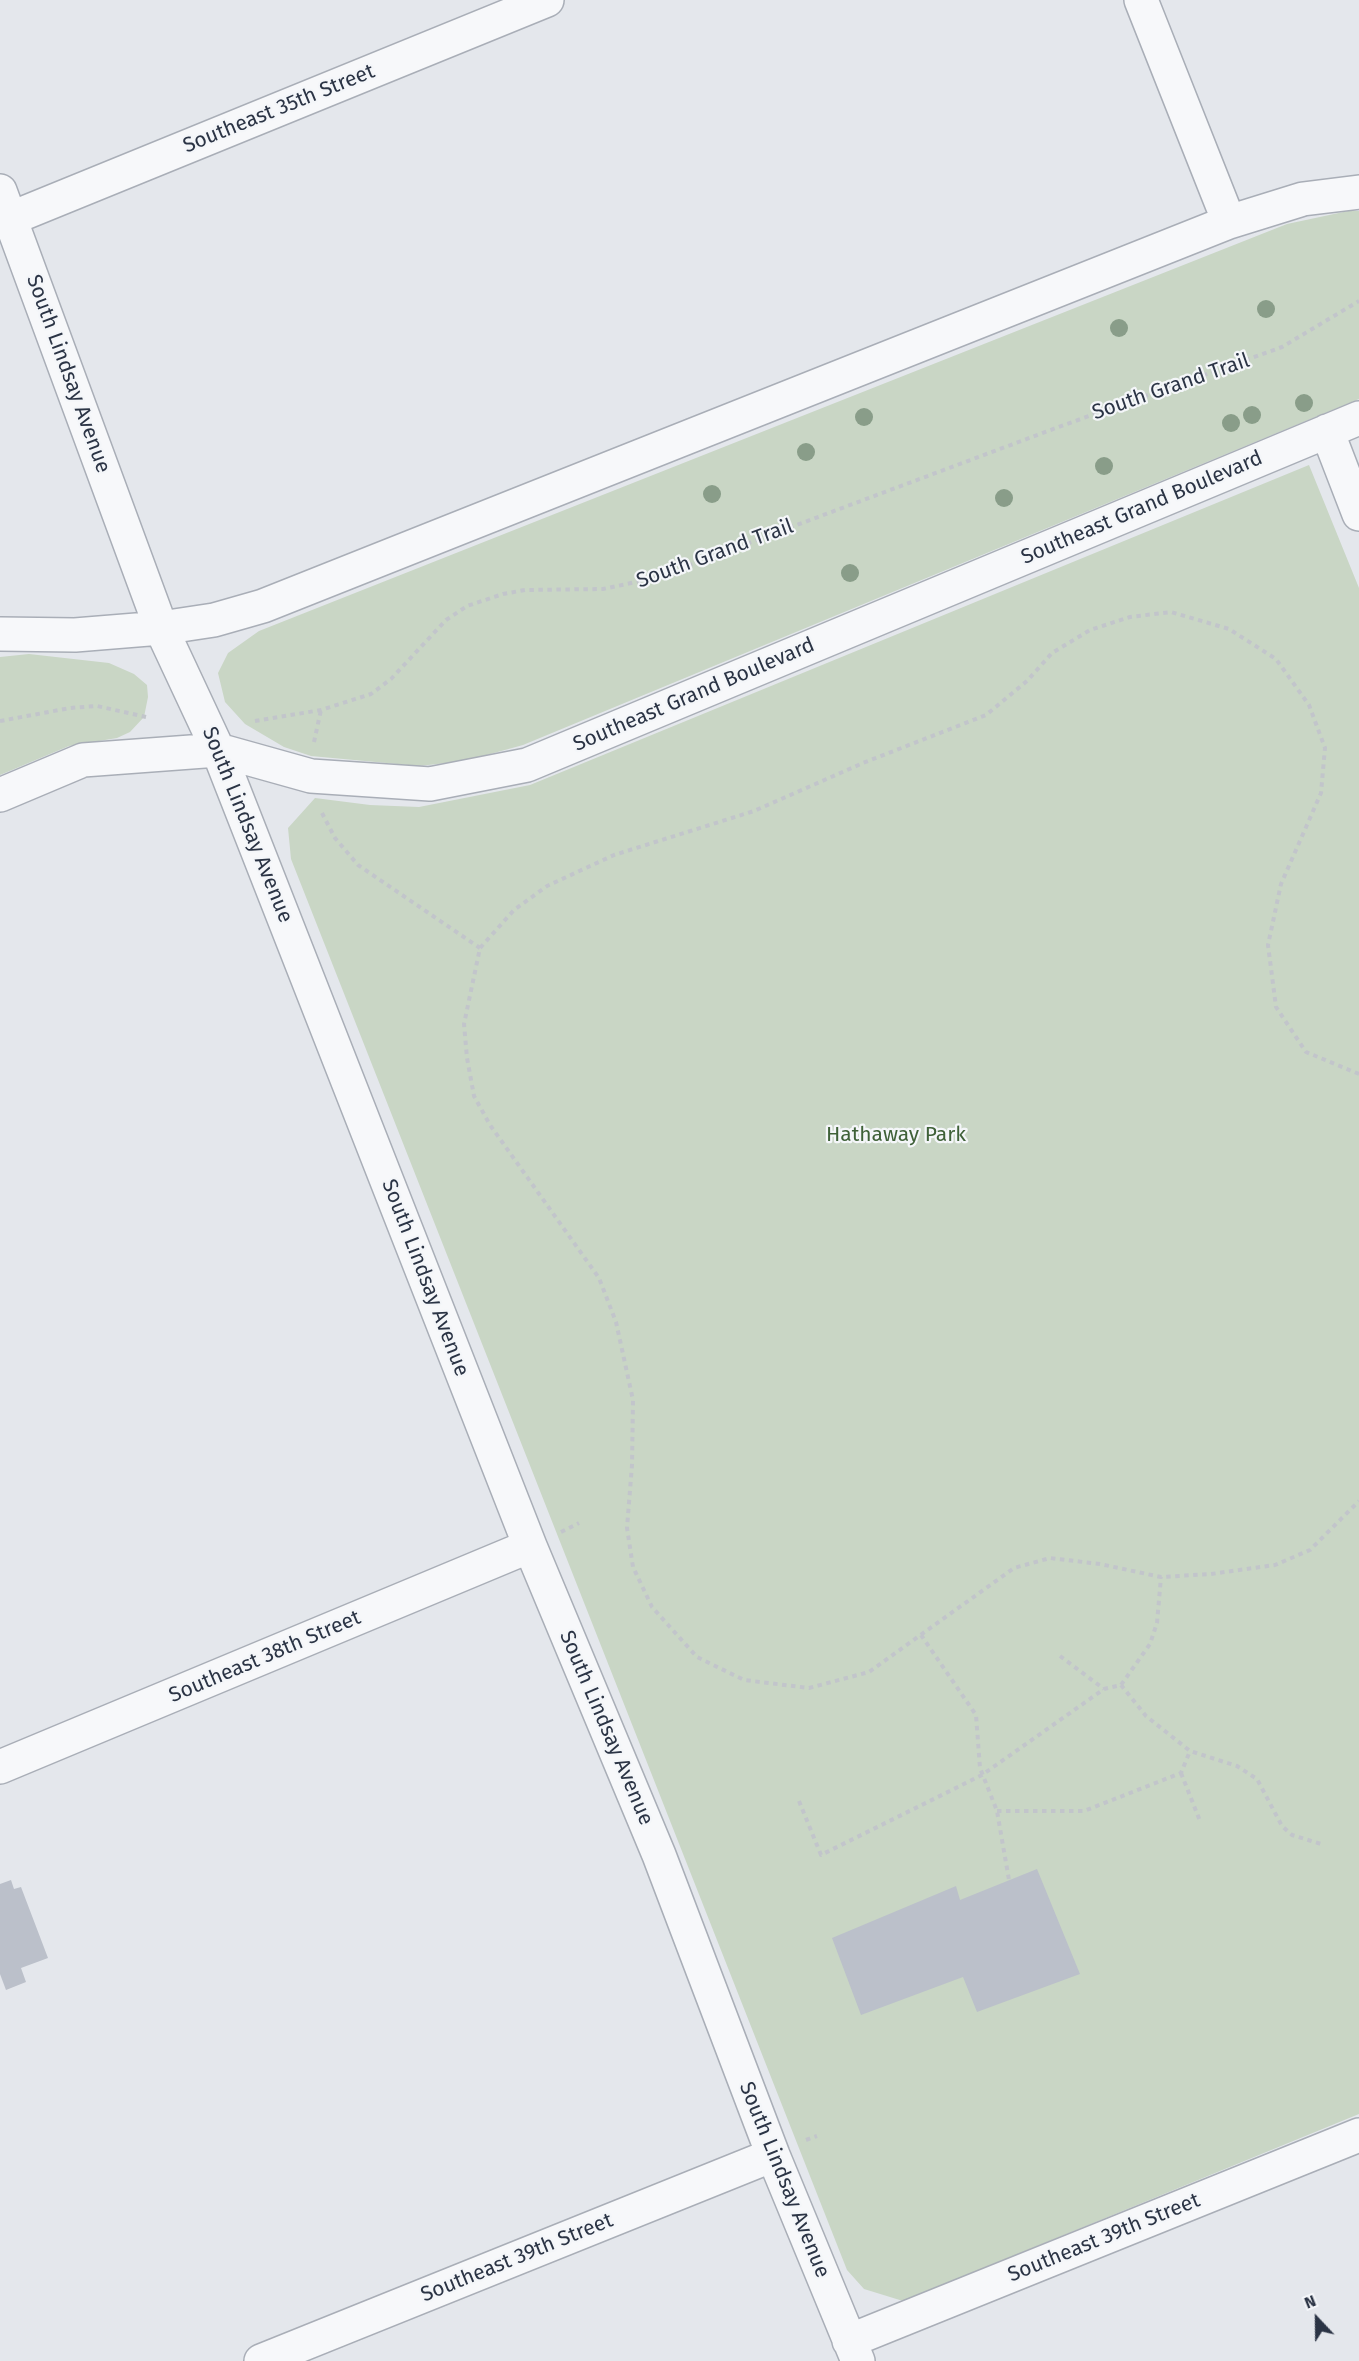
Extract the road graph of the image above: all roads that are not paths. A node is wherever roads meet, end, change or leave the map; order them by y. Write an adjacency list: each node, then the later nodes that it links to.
1 (547, 0): 4 (street, Southeast 35th Street)
2 (1141, 0): 5 (street)
3 (1359, 192): 5 (street)
4 (6, 205): 9 (street, South Lindsay Avenue)
5 (1229, 222): 9 (street)
6 (1359, 418): 7 (street, Southeast Grand Boulevard)
7 (1327, 431): 8 (street); 11 (street, Southeast Grand Boulevard)
8 (1359, 514)
9 (161, 628): 10 (street); 11 (street, South Lindsay Avenue)
10 (0, 634)
11 (212, 736): 12 (street, Southeast Grand Boulevard); 13 (street, South Lindsay Avenue)
12 (0, 795)
13 (530, 1546): 14 (street, Southeast 38th Street); 16 (street, South Lindsay Avenue)
14 (0, 1767)
15 (1359, 2135): 17 (street, Southeast 39th Street)
16 (773, 2155): 17 (street, South Lindsay Avenue); 18 (street, Southeast 39th Street)
17 (853, 2351)
18 (261, 2361)

